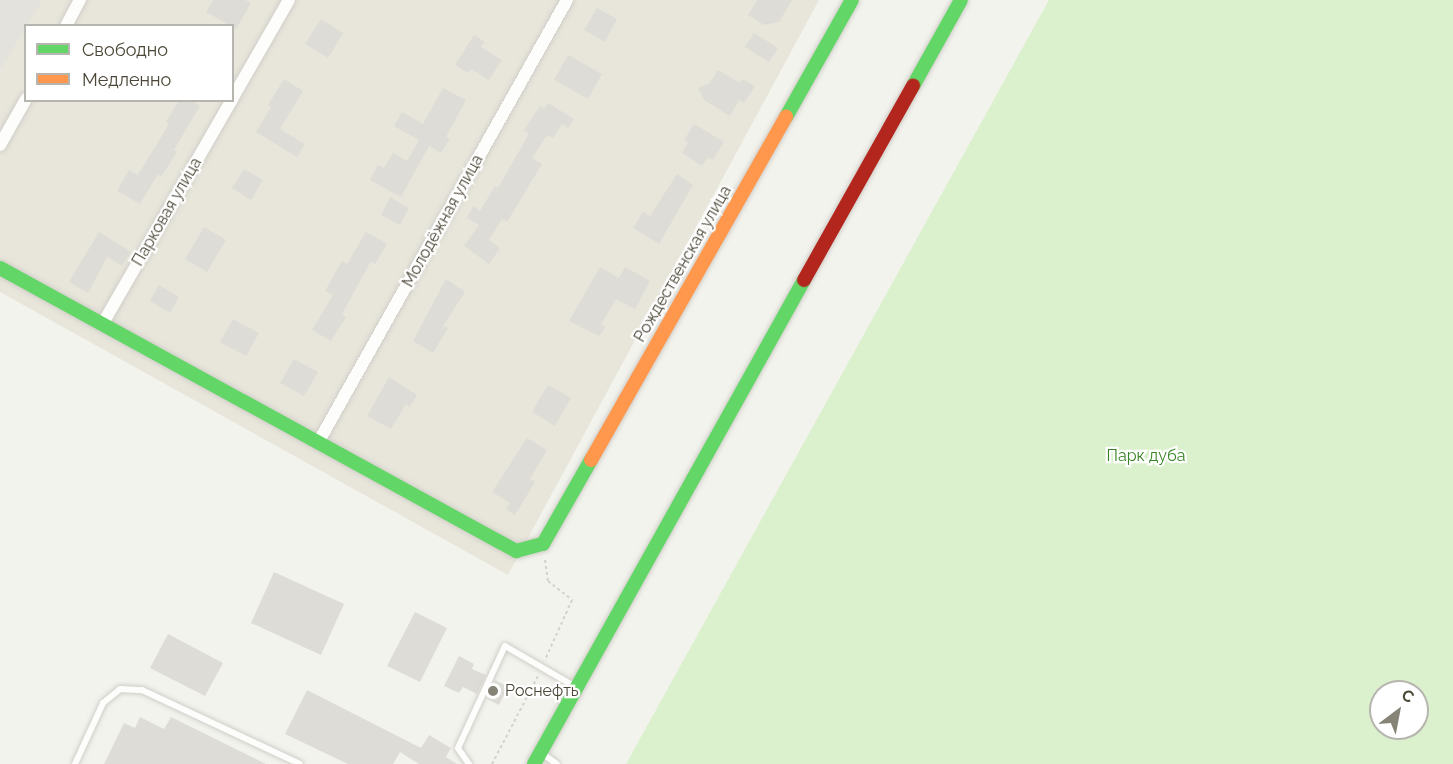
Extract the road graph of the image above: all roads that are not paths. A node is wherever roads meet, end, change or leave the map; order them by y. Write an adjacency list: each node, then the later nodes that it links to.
1 (80, 0): 6 (street)
2 (289, 0): 7 (street, Парковая улица)
3 (567, 0): 13 (street, Молодёжная улица)
4 (852, 0): 13 (street, Рождественская улица)
5 (962, 0): 14 (street)
6 (67, 24)
7 (234, 96)
8 (24, 102): 10 (street)
9 (231, 102): 12 (street, Парковая улица)
10 (0, 145)
11 (0, 268): 12 (street)
12 (104, 323): 13 (street)
13 (319, 441)
14 (577, 688): 15 (street); 18 (lane)
15 (537, 760): 19 (lane)
16 (75, 764): 17 (lane)
17 (300, 764)
18 (469, 764)
19 (557, 764)

